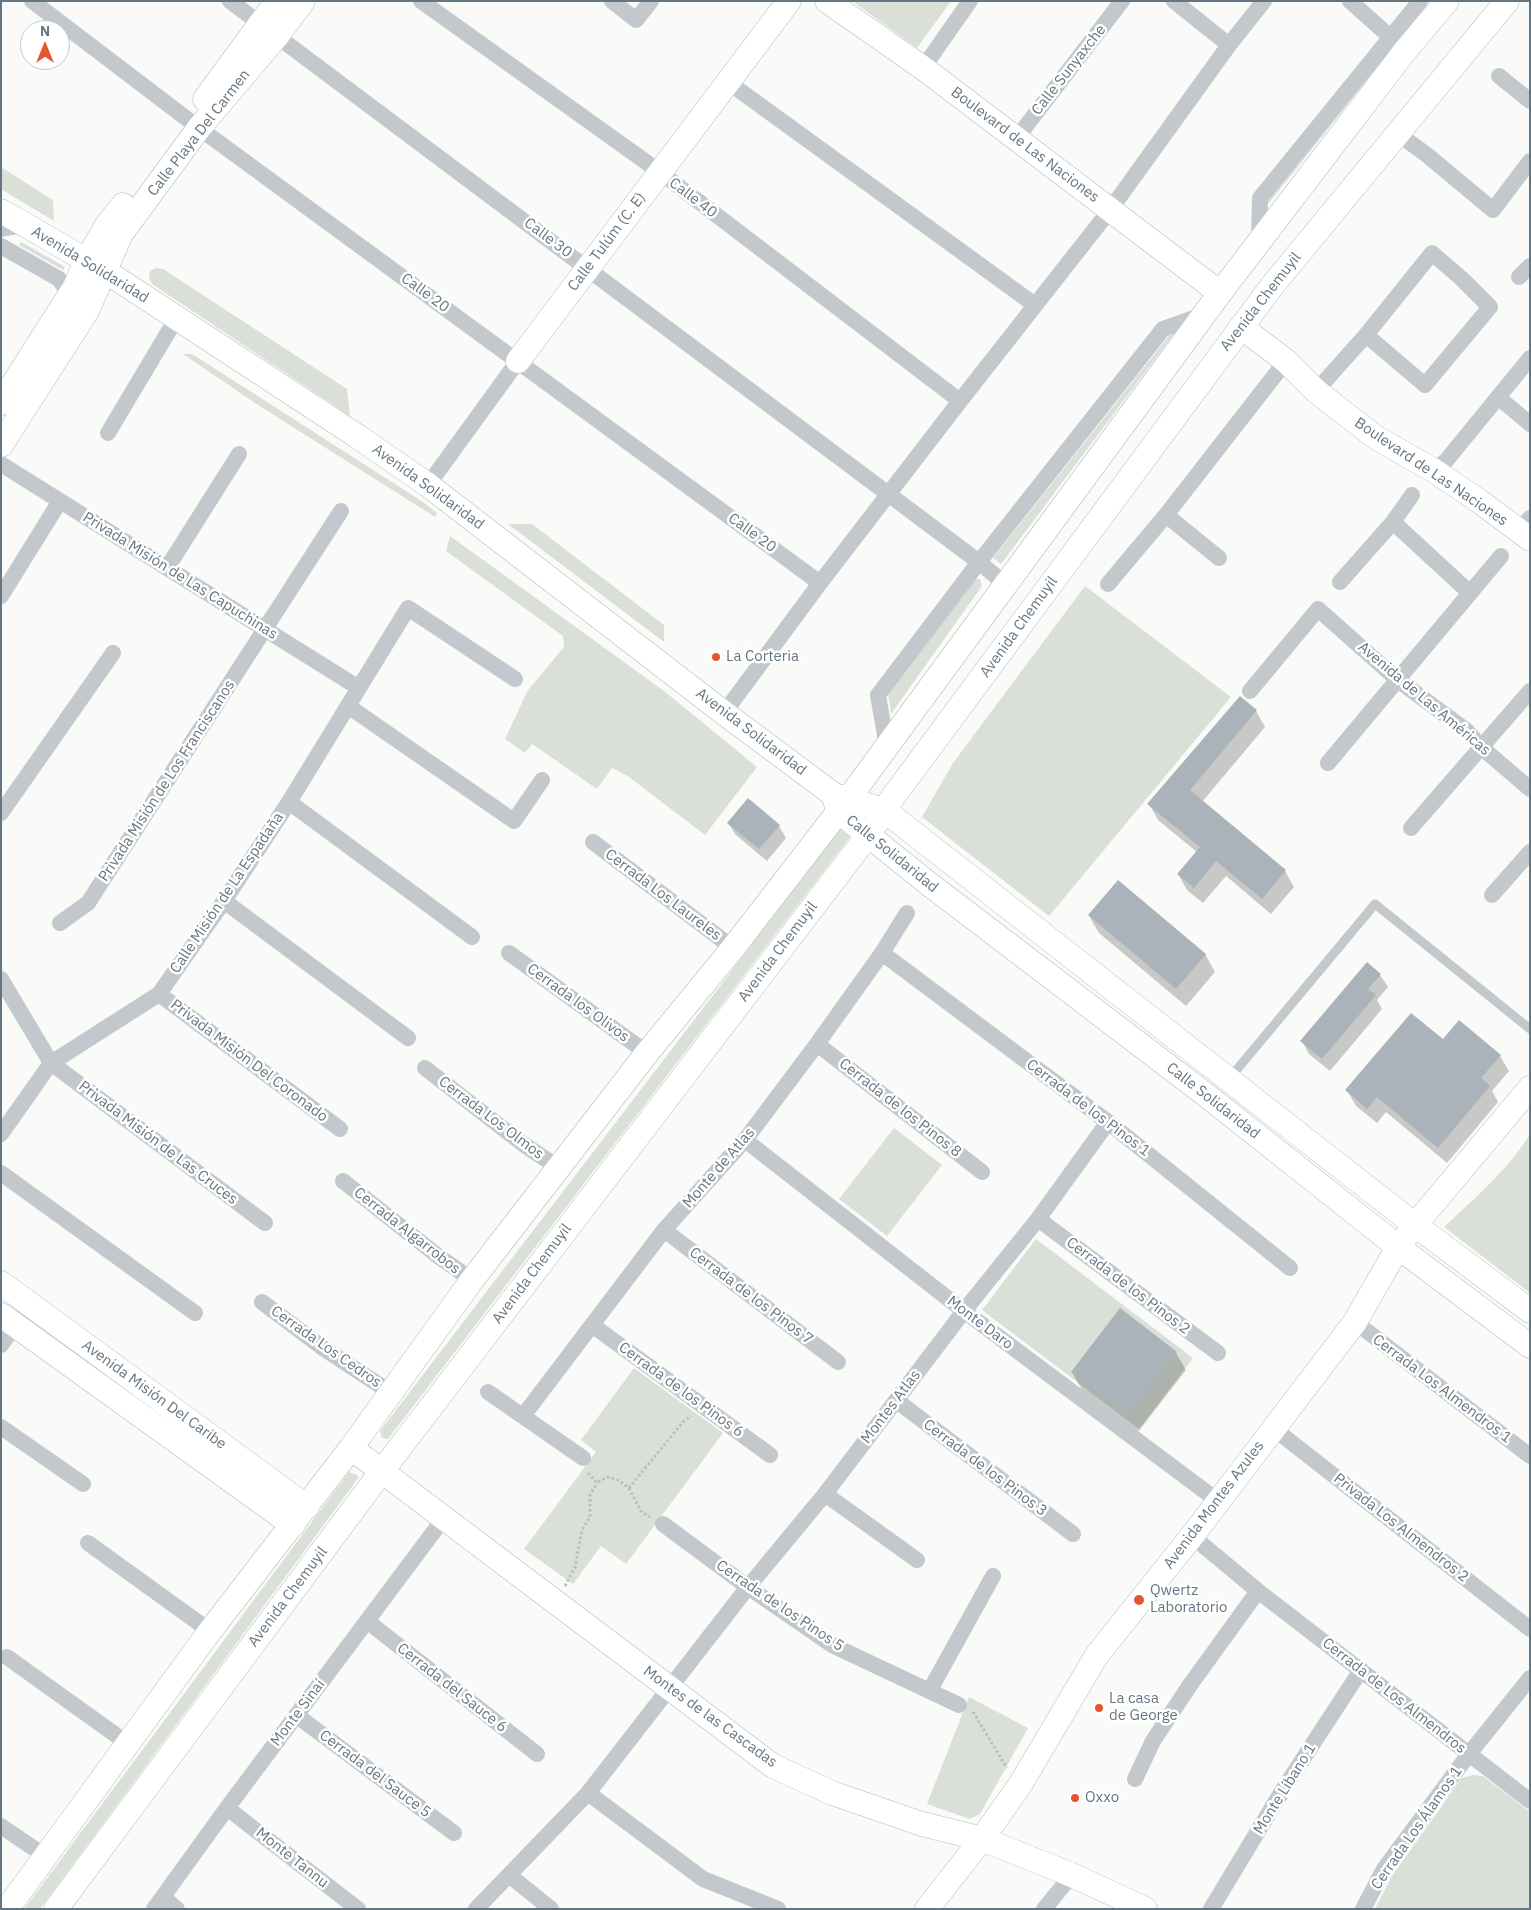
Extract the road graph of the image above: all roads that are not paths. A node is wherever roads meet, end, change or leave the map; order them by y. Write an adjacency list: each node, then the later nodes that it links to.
1 (32, 1): 25 (street, Calle 20)
2 (230, 1): 18 (street, Calle 30)
3 (276, 1): 18 (main road, Calle Playa Del Carmen)
4 (303, 1): 18 (main road, Calle Playa Del Carmen)
5 (421, 1): 29 (street, Calle 40)
6 (612, 1): 7 (street)
7 (651, 1)
8 (789, 1): 23 (main road, Calle Tulúm (C. E))
9 (827, 1): 21 (main road, Boulevard de Las Naciones)
10 (970, 1): 21 (street)
11 (1122, 1): 27 (street, Calle Sunyaxche)
12 (1174, 1): 20 (street)
13 (1264, 1): 20 (street)
14 (1350, 1): 19 (street)
15 (1420, 1): 19 (street)
16 (1447, 1): 19 (main road)
17 (1507, 1): 26 (main road, Avenida Chemuyil)
18 (268, 30): 25 (main road, Calle Playa Del Carmen); 35 (street, Calle 30)
19 (1398, 44): 36 (main road)
20 (1228, 45): 30 (street)
21 (923, 68): 27 (main road, Boulevard de Las Naciones)
22 (1499, 76): 24 (street)
23 (728, 82): 29 (main road, Calle Tulúm (C. E)); 38 (street)
24 (1530, 101)
25 (194, 124): 34 (main road, Calle Playa Del Carmen); 44 (street, Calle 20)
26 (1397, 133): 28 (street); 41 (main road, Avenida Chemuyil)
27 (1016, 139): 30 (main road, Boulevard de Las Naciones)
28 (1530, 162)
29 (660, 172): 35 (main road, Calle Tulúm (C. E)); 48 (street, Calle 40)
30 (1110, 210): 36 (main road, Boulevard de Las Naciones); 38 (street)
31 (1, 212): 32 (main road, Avenida Solidaridad)
32 (12, 227): 34 (main road, Avenida Solidaridad)
33 (1, 246): 37 (street)
34 (95, 266): 37 (main road); 40 (main road, Avenida Solidaridad); 52 (main road)
35 (588, 268): 44 (main road, Calle Tulúm (C. E)); 57 (street, Calle 30)
36 (1220, 294): 39 (main road)
37 (70, 296): 49 (main road)
38 (1035, 305): 48 (street)
39 (1204, 314): 66 (street); 70 (main road)
40 (176, 319): 51 (street); 56 (main road, Avenida Solidaridad)
41 (1241, 326): 45 (main road, Boulevard de Las Naciones); 90 (main road, Avenida Chemuyil)
42 (1366, 336): 42 (street); 46 (street)
43 (1530, 358): 47 (street)
44 (518, 361): 56 (street, Calle Tulúm (C. E)); 69 (street, Calle 20)
45 (1286, 361): 46 (main road, Boulevard de Las Naciones); 61 (street)
46 (1316, 391): 55 (main road, Boulevard de Las Naciones)
47 (1498, 396): 50 (street); 55 (street)
48 (960, 401): 57 (street)
49 (1, 403)
50 (1530, 424)
51 (108, 434)
52 (1, 445)
53 (239, 454): 67 (street)
54 (1, 464): 59 (street, Privada Misión de Las Capuchinas)
55 (1433, 470): 63 (main road, Boulevard de Las Naciones)
56 (428, 485): 82 (main road, Avenida Solidaridad)
57 (889, 494): 66 (street, Calle 30); 69 (street)
58 (1412, 495): 62 (street)
59 (60, 501): 67 (street, Privada Misión de Las Capuchinas); 73 (street)
60 (341, 510): 74 (street, Privada Misión de Los Franciscanos)
61 (1166, 515): 65 (street); 71 (street)
62 (1393, 522): 68 (street); 72 (street)
63 (1526, 529)
64 (1501, 556): 72 (street)
65 (1218, 558)
66 (979, 562): 70 (street, Calle 30); 83 (street)
67 (167, 568): 74 (street, Privada Misión de Las Capuchinas)
68 (1340, 582)
69 (820, 583): 82 (street)
70 (1005, 584): 83 (main road)
71 (1108, 584)
72 (1470, 593): 77 (street)
73 (1, 596)
74 (265, 630): 78 (street, Privada Misión de Las Capuchinas); 99 (street, Privada Misión de Los Franciscanos)
75 (113, 653): 91 (street)
76 (515, 679): 78 (street, Calle Misión de La Espadaña)
77 (1398, 680): 79 (street, Avenida de Las Américas); 84 (street, Avenida de Las Américas); 85 (street)
78 (359, 688): 81 (street, Calle Misión de La Espadaña)
79 (1250, 691)
80 (1530, 691): 84 (street)
81 (348, 706): 86 (street); 89 (street, Calle Misión de La Espadaña)
82 (724, 713): 88 (main road, Avenida Solidaridad)
83 (887, 747): 88 (main road)
84 (1481, 747): 87 (street, Avenida de Las Américas); 92 (street)
85 (1328, 763)
86 (542, 780)
87 (1530, 789)
88 (840, 801): 90 (main road, Calle Solidaridad); 93 (main road, Calle Solidaridad); 101 (main road)
89 (289, 802): 97 (street, Calle Misión de La Espadaña); 100 (street)
90 (884, 810): 93 (main road, Avenida Chemuyil); 112 (main road, Calle Solidaridad)
91 (1, 813)
92 (1411, 828)
93 (869, 834): 126 (main road, Calle Solidaridad); 152 (main road, Avenida Chemuyil)
94 (593, 842): 101 (street, Cerrada Los Laureles)
95 (1530, 852): 96 (street)
96 (1492, 895)
97 (224, 901): 105 (street, Calle Misión de La Espadaña); 107 (street)
98 (908, 913): 103 (street, Monte de Atlas)
99 (60, 923)
100 (472, 937)
101 (733, 948): 109 (main road)
102 (509, 953): 109 (street, Cerrada los Olivos)
103 (882, 953): 108 (street, Monte de Atlas); 114 (street, Cerrada de los Pinos 1)
104 (1, 979): 110 (street)
105 (159, 994): 110 (street, Calle Misión de La Espadaña); 115 (street, Privada Misión Del Coronado)
106 (1530, 1028): 112 (lane)
107 (408, 1038)
108 (817, 1044): 117 (street, Monte de Atlas); 119 (street, Cerrada de los Pinos 8)
109 (647, 1053): 118 (main road)
110 (51, 1063): 116 (street, Calle Misión de La Espadaña); 123 (street, Privada Misión de Las Cruces)
111 (424, 1068): 118 (street, Cerrada Los Olmos)
112 (1229, 1079): 124 (main road, Calle Solidaridad)
113 (1530, 1088): 124 (main road, Avenida Montes Azules)
114 (1108, 1122): 122 (street, Montes Atlas); 127 (street, Cerrada de los Pinos 1)
115 (340, 1129)
116 (1, 1134)
117 (745, 1140): 125 (street, Monte de Atlas); 132 (street, Monte Daro)
118 (559, 1168): 128 (main road)
119 (982, 1172)
120 (1, 1173): 134 (street)
121 (342, 1181): 128 (street, Cerrada Algarrobos)
122 (1038, 1219): 132 (street, Montes Atlas); 140 (street, Cerrada de los Pinos 2)
123 (265, 1223)
124 (1415, 1225): 126 (main road, Avenida Montes Azules); 133 (main road, Calle Solidaridad)
125 (664, 1230): 137 (street, Monte de Atlas); 141 (street, Cerrada de los Pinos 7)
126 (1398, 1247): 136 (main road, Avenida Montes Azules); 139 (main road, Calle Solidaridad)
127 (1290, 1268)
128 (472, 1280): 142 (main road)
129 (1, 1284): 131 (main road, Avenida Misión Del Caribe)
130 (262, 1302): 142 (street, Cerrada Los Cedros)
131 (30, 1304): 135 (street); 156 (main road, Avenida Misión Del Caribe)
132 (964, 1311): 144 (street, Montes Atlas); 155 (street, Monte Daro)
133 (1530, 1311)
134 (195, 1313)
135 (8, 1320): 138 (street); 156 (main road, Avenida Misión Del Caribe)
136 (1354, 1322): 147 (main road, Avenida Montes Azules); 150 (street, Cerrada Los Almendros 1)
137 (592, 1325): 145 (street, Monte de Atlas); 149 (street, Cerrada de los Pinos 6)
138 (1, 1345)
139 (1530, 1346)
140 (1218, 1353)
141 (838, 1362)
142 (390, 1392): 148 (main road)
143 (488, 1392): 145 (street)
144 (897, 1401): 154 (street, Montes Atlas); 159 (street, Cerrada de los Pinos 3)
145 (523, 1416): 151 (street)
146 (1, 1427): 153 (street)
147 (1273, 1428): 155 (main road, Avenida Montes Azules); 167 (street, Privada Los Almendros 2)
148 (352, 1448): 152 (main road, Montes de las Cascadas); 156 (main road)
149 (770, 1456)
150 (1530, 1456)
151 (583, 1458)
152 (382, 1471): 157 (main road, Montes de las Cascadas); 191 (main road, Avenida Chemuyil)
153 (83, 1484)
154 (826, 1494): 162 (street); 164 (street, Montes Atlas)
155 (1218, 1501): 160 (main road, Avenida Montes Azules)
156 (300, 1516): 168 (main road)
157 (444, 1518): 166 (street, Monte Sinaí); 172 (main road, Montes de las Cascadas)
158 (662, 1524): 164 (street, Cerrada de los Pinos 5)
159 (1073, 1534)
160 (1192, 1536): 165 (street, Cerrada de Los Almendros); 185 (main road, Avenida Montes Azules)
161 (88, 1543): 168 (street)
162 (917, 1560)
163 (993, 1576): 173 (street)
164 (748, 1587): 172 (street, Montes Atlas); 173 (street, Cerrada de los Pinos 5)
165 (1258, 1591): 170 (street, Cerrada de Los Almendros); 179 (street)
166 (366, 1621): 175 (street, Monte Sinaí); 177 (street, Cerrada del Sauce 6)
167 (1530, 1629)
168 (210, 1631): 176 (main road)
169 (7, 1656): 176 (street)
170 (1361, 1670): 178 (street, Cerrada de Los Almendros); 200 (street, Monte Líbano 1)
171 (1530, 1678): 178 (street, Cerrada Los Álamos 1)
172 (671, 1689): 180 (street); 185 (main road, Montes de las Cascadas)
173 (930, 1690): 174 (street, Cerrada de los Pinos 5)
174 (959, 1705)
175 (296, 1715): 182 (street, Monte Sinaí); 184 (street, Cerrada del Sauce 5)
176 (127, 1743): 186 (main road)
177 (537, 1754)
178 (1470, 1754): 181 (street, Cerrada de Los Almendros); 201 (street, Cerrada Los Álamos 1)
179 (1135, 1779)
180 (588, 1793): 187 (street); 196 (street)
181 (1530, 1801)
182 (227, 1808): 189 (street, Monte Sinaí); 193 (street, Monte Tannu)
183 (1, 1826): 186 (street)
184 (454, 1833)
185 (982, 1839): 188 (main road, Montes de las Cascadas); 197 (main road, Avenida Montes Azules)
186 (46, 1856): 190 (main road)
187 (509, 1875): 194 (street); 195 (street)
188 (1072, 1875): 198 (street); 199 (main road, Montes de las Cascadas)
189 (158, 1903): 192 (street)
190 (7, 1909)
191 (56, 1909)
192 (177, 1909)
193 (358, 1909)
194 (476, 1909)
195 (551, 1909)
196 (778, 1909)
197 (928, 1909)
198 (1044, 1909)
199 (1144, 1909)
200 (1211, 1909)
201 (1363, 1909)

